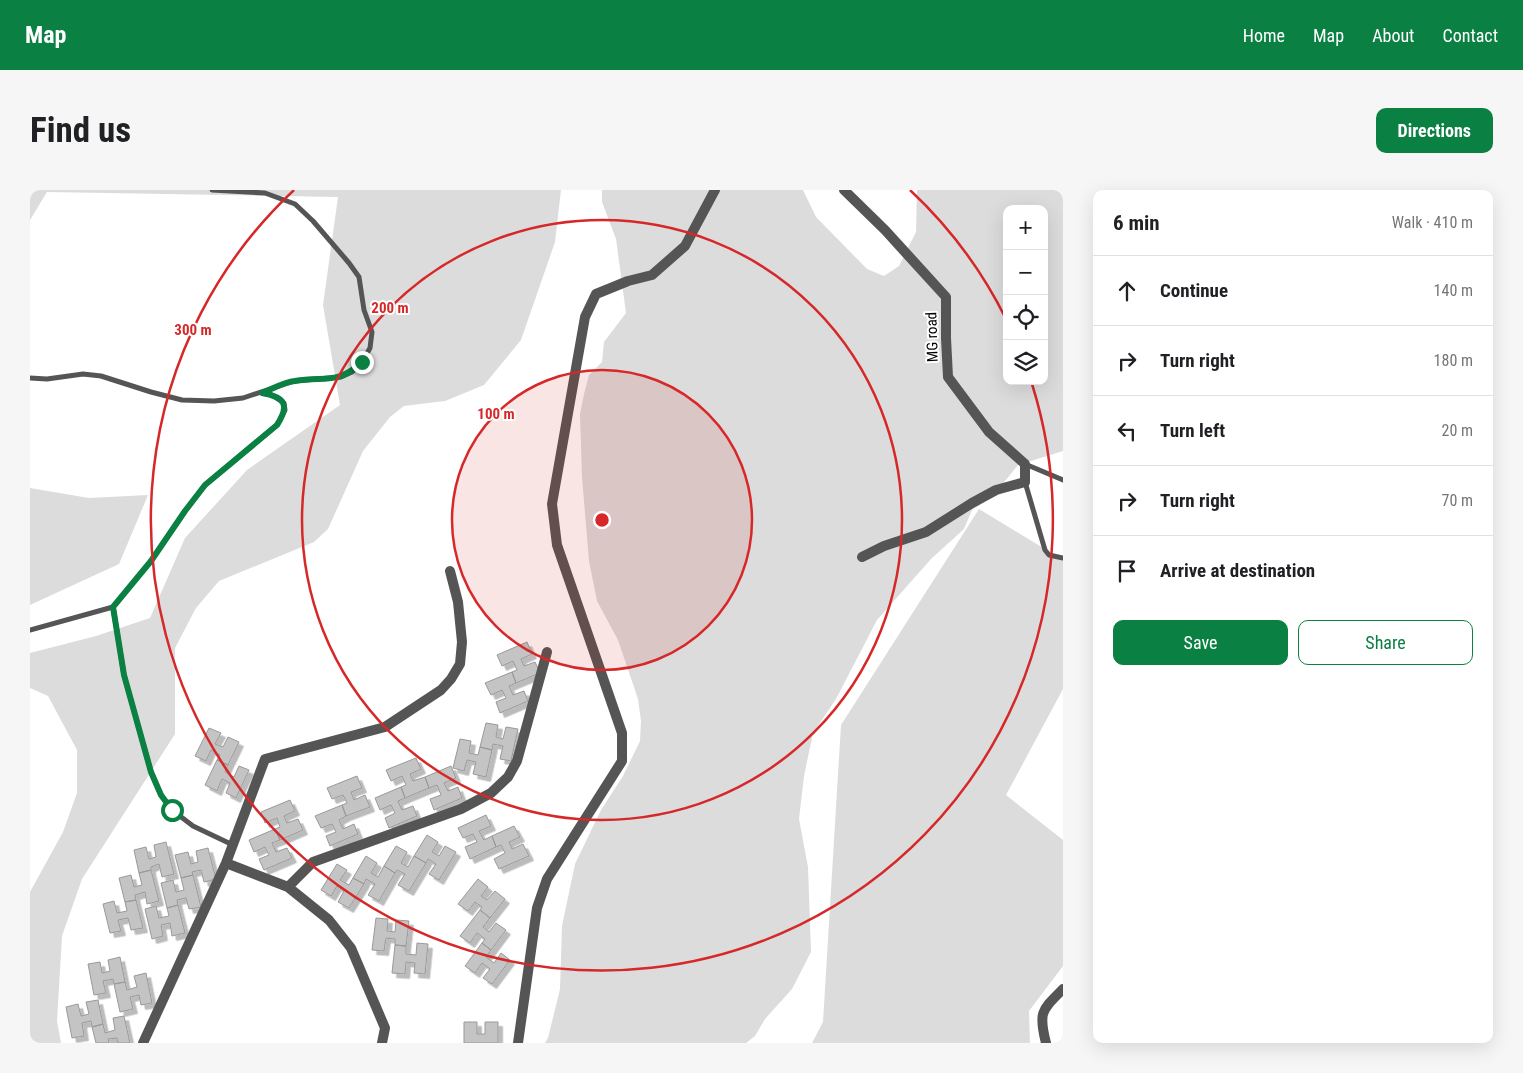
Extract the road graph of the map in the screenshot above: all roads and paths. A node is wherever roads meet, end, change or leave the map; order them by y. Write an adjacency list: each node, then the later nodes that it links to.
1 (212, 190): 5 (lane)
2 (714, 190): 21 (street)
3 (844, 190): 6 (street, MG road)
4 (30, 378): 5 (lane)
5 (262, 393): 12 (lane)
6 (1025, 464): 7 (lane); 8 (street)
7 (1063, 480)
8 (1026, 482): 9 (street); 10 (lane)
9 (862, 557)
10 (1063, 558)
11 (450, 571): 15 (street)
12 (113, 607): 13 (lane); 15 (lane)
13 (30, 630)
14 (547, 652): 17 (street)
15 (233, 845): 16 (street)
16 (226, 863): 17 (street); 19 (street)
17 (288, 887): 20 (street)
18 (1063, 989): 22 (street)
19 (144, 1043)
20 (382, 1043)
21 (518, 1043)
22 (1046, 1043)

